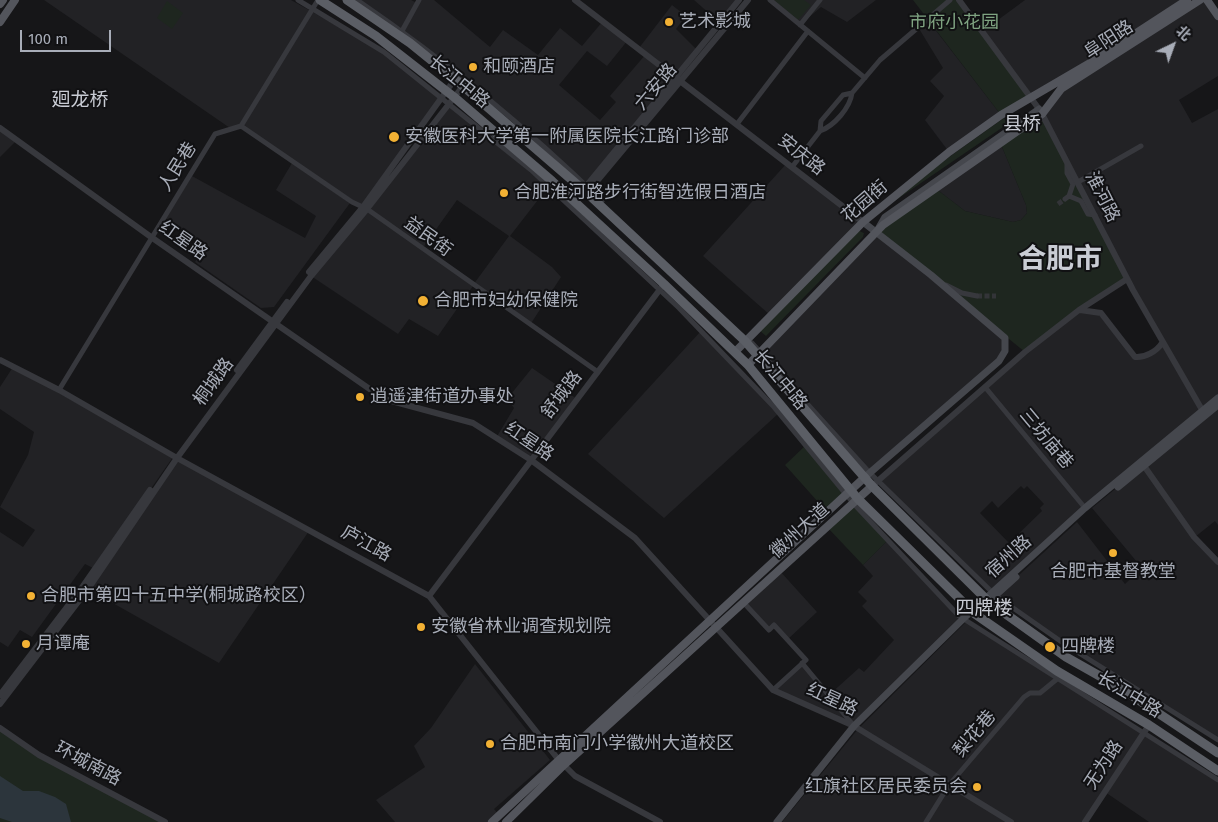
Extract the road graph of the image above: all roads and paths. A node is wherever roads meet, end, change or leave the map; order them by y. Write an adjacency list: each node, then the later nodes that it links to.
1 (3, 0): 18 (main road)
2 (15, 0): 21 (main road)
3 (298, 0): 19 (street)
4 (319, 0): 19 (street); 30 (highway, 长江中路)
5 (347, 0): 26 (highway, 长江中路)
6 (357, 0): 23 (street)
7 (419, 0): 23 (street)
8 (575, 0): 27 (street, 安庆路)
9 (739, 0): 27 (street, 六安路)
10 (748, 0): 27 (street, 六安路)
11 (770, 0): 22 (street)
12 (820, 0): 22 (street)
13 (950, 0): 25 (street)
14 (959, 0): 31 (street, 淮河路)
15 (1187, 0): 31 (main road, 阜阳路)
16 (1200, 0): 33 (main road, 阜阳路)
17 (1207, 0): 20 (main road)
18 (0, 4)
19 (312, 9): 30 (street); 35 (street)
20 (1218, 16)
21 (0, 22)
22 (800, 24): 24 (street)
23 (402, 31): 42 (street)
24 (808, 31): 25 (street); 34 (street)
25 (865, 78): 29 (street)
26 (455, 79): 28 (highway, 长江中路); 30 (street, 桐城路)
27 (679, 79): 34 (street, 安庆路); 42 (street, 六安路)
28 (463, 86): 30 (street, 桐城路); 42 (highway, 长江中路)
29 (852, 93): 37 (street); 37 (street)
30 (448, 96): 32 (street, 桐城路); 43 (street, 桐城路); 50 (highway, 长江中路)
31 (1032, 97): 33 (street, 淮河路); 45 (main road, 花园街)
32 (448, 105): 43 (street, 桐城路); 50 (street)
33 (1040, 111): 39 (street, 淮河路); 46 (main road, 花园街)
34 (737, 124): 40 (street, 安庆路)
35 (241, 126): 43 (street, 益民街); 47 (street, 人民巷)
36 (0, 128): 47 (street, 红星路)
37 (820, 131): 40 (street)
38 (1141, 146): 41 (street)
39 (1061, 148): 41 (street, 淮河路); 44 (street)
40 (792, 167): 45 (street, 安庆路)
41 (1078, 182): 44 (street, 淮河路)
42 (587, 190): 55 (highway, 长江中路)
43 (365, 208): 53 (street, 桐城路); 61 (street, 益民街)
44 (1095, 215): 48 (street, 淮河路)
45 (863, 222): 46 (main road, 安庆路); 55 (main road, 花园街)
46 (876, 231): 49 (main road, 安庆路); 58 (main road, 花园街)
47 (151, 237): 53 (street, 红星路); 63 (street, 人民巷)
48 (1128, 279): 52 (street, 徽州大道); 56 (street, 淮河路)
49 (939, 282): 51 (street); 54 (main road, 安庆路)
50 (662, 288): 57 (highway, 长江中路); 61 (street, 舒城路); 72 (street)
51 (976, 296)
52 (1079, 310): 56 (street); 62 (street, 徽州大道)
53 (274, 322): 67 (street, 桐城路); 68 (street, 红星路)
54 (1005, 338): 70 (main road, 徽州大道)
55 (746, 340): 57 (main road, 花园街); 58 (highway, 长江中路)
56 (1162, 343): 66 (street, 淮河路)
57 (735, 352): 60 (highway, 长江中路)
58 (759, 353): 60 (main road, 花园街); 70 (highway, 长江中路)
59 (0, 360): 63 (street, 庐江路)
60 (748, 365): 72 (highway, 长江中路)
61 (598, 372): 68 (street, 舒城路)
62 (985, 387): 71 (street, 徽州大道); 74 (street, 三坊庙巷)
63 (59, 390): 67 (street, 庐江路)
64 (1218, 398): 66 (main road, 宿州路)
65 (1218, 405): 66 (main road, 宿州路)
66 (1204, 414): 69 (main road, 宿州路)
67 (175, 458): 76 (street, 庐江路); 86 (street, 桐城路); 87 (street, 桐城路)
68 (531, 460): 76 (street, 舒城路); 80 (street, 红星路)
69 (1142, 464): 74 (main road, 宿州路); 75 (street); 77 (main road, 宿州路)
70 (867, 475): 71 (highway, 长江中路); 72 (main road, 徽州大道)
71 (875, 483): 73 (main road, 徽州大道); 77 (highway, 长江中路)
72 (848, 492): 73 (highway, 长江中路); 80 (main road, 徽州大道)
73 (855, 501): 78 (main road, 徽州大道); 79 (highway, 长江中路); 81 (street)
74 (1085, 508): 77 (main road, 宿州路)
75 (1218, 562)
76 (429, 596): 94 (street, 庐江路)
77 (990, 597): 79 (main road, 宿州路); 92 (street); 93 (highway, 长江中路)
78 (744, 602): 82 (main road, 徽州大道); 83 (street)
79 (973, 612): 81 (main road, 宿州路); 88 (highway, 长江中路)
80 (710, 620): 82 (street, 红星路); 94 (main road, 徽州大道)
81 (965, 620): 84 (street); 90 (main road, 宿州路)
82 (716, 627): 85 (street, 红星路); 94 (main road, 徽州大道)
83 (802, 663): 85 (street); 90 (street)
84 (1057, 679): 91 (street); 97 (street, 梨花巷)
85 (773, 690): 90 (street, 红星路)
86 (0, 695)
87 (0, 704)
88 (1149, 725): 91 (street, 无为路); 95 (highway, 长江中路)
89 (0, 728): 98 (street, 环城南路)
90 (856, 728): 97 (street, 红星路); 102 (main road, 宿州路); 103 (main road, 宿州路)
91 (1142, 733): 96 (street); 106 (street, 无为路)
92 (1218, 740)
93 (1218, 753)
94 (561, 762): 99 (main road, 徽州大道); 100 (main road, 徽州大道); 101 (street, 庐江路)
95 (1218, 771)
96 (1218, 780)
97 (949, 785): 104 (street, 梨花巷); 105 (street, 红星路)
98 (165, 822)
99 (492, 822)
100 (506, 822)
101 (660, 822)
102 (777, 822)
103 (782, 822)
104 (926, 822)
105 (1011, 822)
106 (1085, 822)

